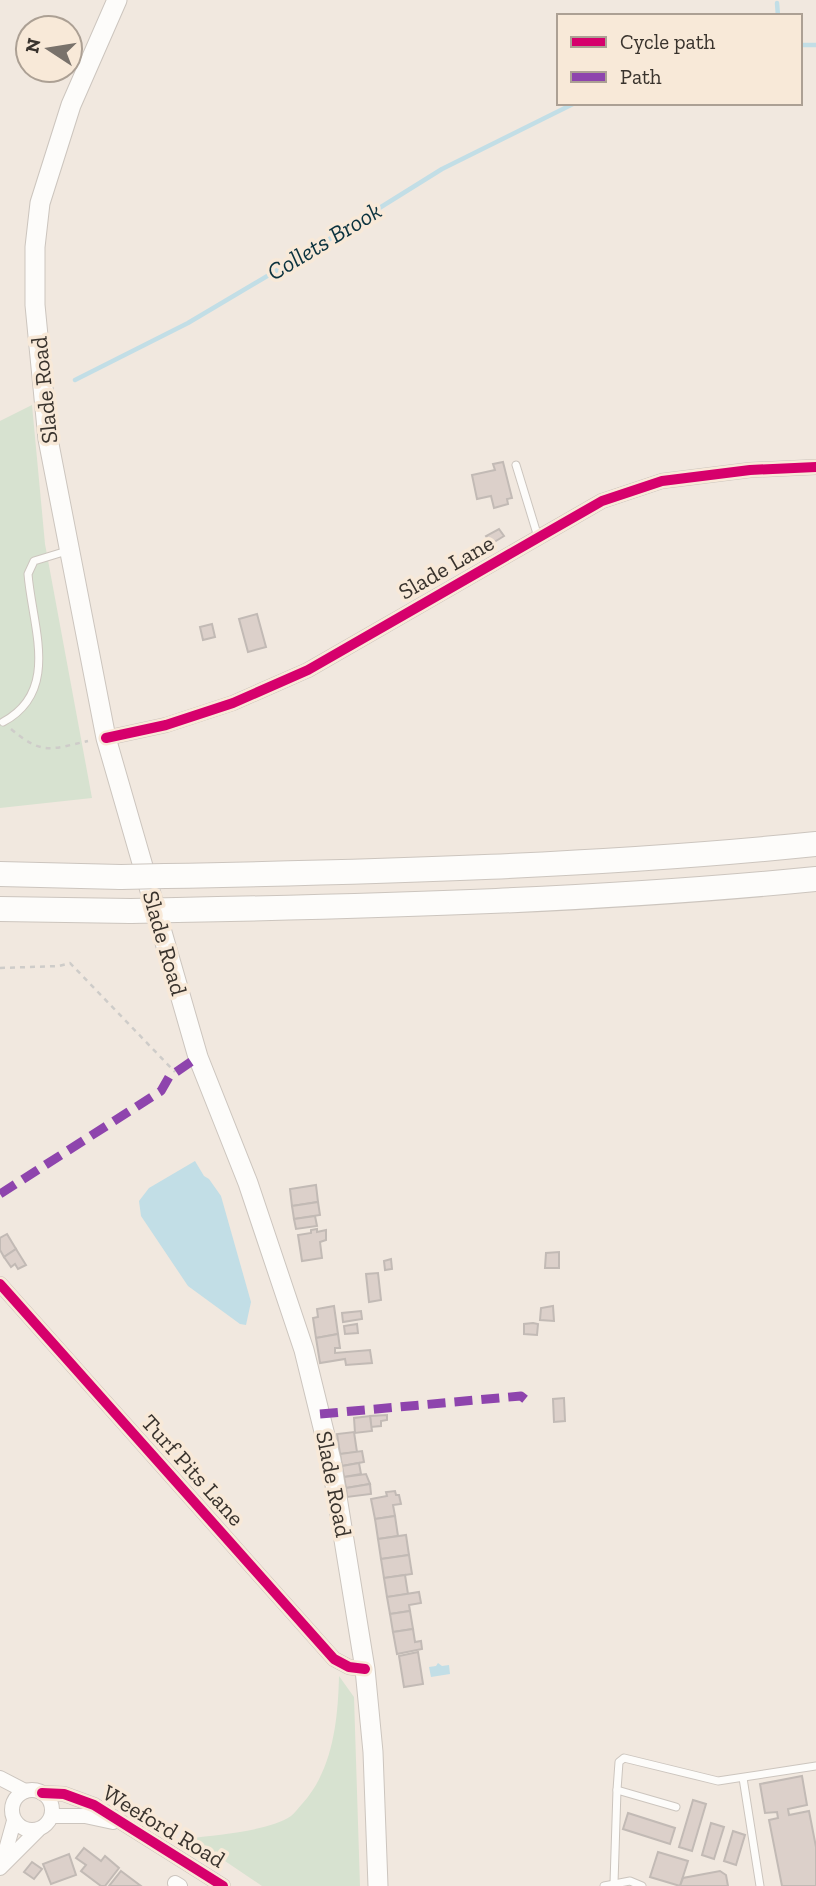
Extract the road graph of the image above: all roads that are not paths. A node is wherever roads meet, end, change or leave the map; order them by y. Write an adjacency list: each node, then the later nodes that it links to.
1 (117, 0): 5 (main road, Slade Road)
2 (516, 465): 4 (lane)
3 (816, 467): 4 (street, Slade Lane)
4 (538, 538): 7 (street, Slade Lane)
5 (70, 550): 6 (lane); 7 (main road, Slade Road)
6 (3, 722)
7 (106, 738): 13 (main road, Slade Road)
8 (816, 844): 9 (highway, bridge)
9 (0, 874)
10 (816, 879): 11 (highway, bridge)
11 (0, 909)
12 (0, 1284): 13 (street, Turf Pits Lane)
13 (365, 1669): 29 (main road, Slade Road)
14 (816, 1766): 16 (lane)
15 (0, 1778): 19 (street)
16 (743, 1778): 18 (lane); 32 (lane)
17 (0, 1788): 22 (street)
18 (617, 1790): 21 (lane); 27 (lane)
19 (25, 1791): 20 (street); 22 (street)
20 (42, 1793): 23 (street); 24 (street, Weeford Road)
21 (676, 1807)
22 (13, 1815): 25 (street); 26 (street)
23 (52, 1816): 24 (street, Weeford Road); 25 (street)
24 (120, 1824): 28 (street, Weeford Road)
25 (38, 1830): 26 (street)
26 (1, 1867)
27 (614, 1883): 30 (lane); 31 (lane)
28 (223, 1886)
29 (378, 1886)
30 (604, 1886)
31 (642, 1886)
32 (760, 1886)

